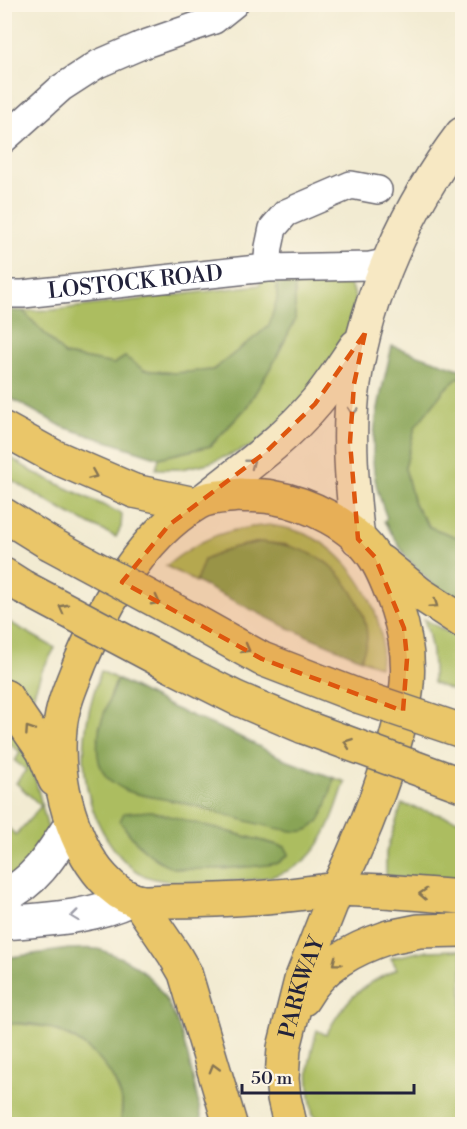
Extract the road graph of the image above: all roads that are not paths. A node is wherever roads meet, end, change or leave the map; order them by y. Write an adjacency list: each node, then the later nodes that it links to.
1 (234, 4): 3 (street)
2 (462, 134): 5 (main road)
3 (4, 139)
4 (378, 190): 6 (street)
5 (390, 262): 6 (street, LOSTOCK ROAD); 8 (main road)
6 (267, 268): 7 (street, LOSTOCK ROAD)
7 (4, 294)
8 (365, 333): 10 (main road, one-way to 8); 12 (main road, one-way to 12)
9 (4, 429): 10 (highway, one-way to 10)
10 (200, 502): 12 (highway); 18 (highway)
11 (4, 515): 16 (highway, one-way to 16, bridge)
12 (367, 548): 14 (highway, one-way to 14); 19 (highway, PARKWAY)
13 (14, 581): 17 (highway, one-way to 13, bridge)
14 (462, 621)
15 (5, 696): 18 (highway, one-way to 15)
16 (462, 730)
17 (462, 784)
18 (68, 812): 20 (street); 22 (highway)
19 (337, 889): 21 (highway, one-way to 19); 22 (highway); 25 (highway, PARKWAY)
20 (4, 896)
21 (462, 897)
22 (134, 900): 23 (street, one-way to 23); 26 (highway, one-way to 22)
23 (4, 923)
24 (462, 930): 25 (highway, one-way to 25)
25 (292, 1019): 27 (highway, PARKWAY)
26 (230, 1125)
27 (290, 1125)

